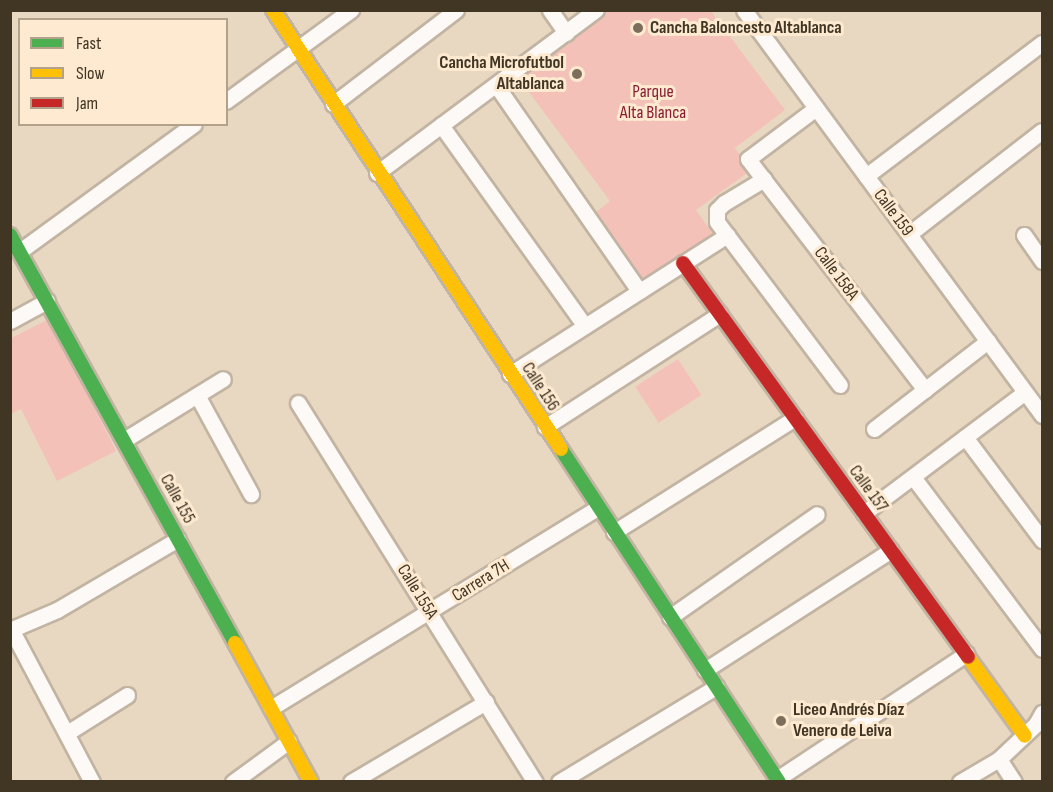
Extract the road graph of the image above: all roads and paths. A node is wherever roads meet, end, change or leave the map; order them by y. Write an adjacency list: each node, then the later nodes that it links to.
1 (273, 10): 9 (street, Calle 156)
2 (351, 10): 9 (street)
3 (456, 10): 12 (street)
4 (550, 10): 7 (street)
5 (597, 10): 7 (street)
6 (744, 10): 13 (street, Calle 159)
7 (566, 33): 10 (street)
8 (1042, 44): 18 (street)
9 (297, 48): 11 (street); 12 (street, Calle 156)
10 (495, 85): 14 (street); 27 (street)
11 (228, 100)
12 (333, 104): 17 (street, Calle 156)
13 (816, 108): 18 (street, Calle 159); 19 (street, Calle 158A)
14 (441, 125): 17 (street); 31 (street)
15 (191, 126): 24 (street)
16 (1042, 131): 20 (street)
17 (377, 173): 33 (street, Calle 156)
18 (866, 176): 20 (street, Calle 159)
19 (764, 179): 22 (street); 36 (street, Calle 158A)
20 (909, 234): 32 (street, Calle 159)
21 (10, 235): 24 (street, Calle 155)
22 (727, 235): 26 (street); 35 (street)
23 (1024, 235): 25 (street)
24 (20, 251): 28 (street, Calle 155)
25 (1042, 261)
26 (682, 263): 27 (street); 29 (street, Calle 157)
27 (639, 291): 31 (street)
28 (47, 302): 30 (street); 45 (street, Calle 155)
29 (720, 314): 41 (street, Calle 157); 42 (street)
30 (10, 321)
31 (585, 327): 33 (street)
32 (988, 341): 36 (street); 37 (street, Calle 159)
33 (510, 374): 42 (street, Calle 156)
34 (223, 379): 38 (street)
35 (840, 385)
36 (925, 390): 43 (street)
37 (1025, 392): 40 (street, Calle 159); 44 (street)
38 (197, 395): 45 (street); 47 (street)
39 (298, 403): 55 (street, Calle 155A)
40 (1042, 415)
41 (795, 418): 49 (street, Calle 157); 51 (street)
42 (545, 428): 48 (street, Calle 156)
43 (874, 429)
44 (965, 437): 46 (street); 53 (street)
45 (124, 440): 52 (street, Calle 155)
46 (913, 477): 49 (street); 58 (street)
47 (251, 494)
48 (598, 508): 51 (street, Calle 156); 55 (street, Carrera 7H)
49 (864, 513): 54 (street, Calle 157)
50 (817, 514): 56 (street)
51 (614, 532): 56 (street, Calle 156)
52 (178, 539): 57 (street); 64 (street, Calle 155)
53 (1042, 540)
54 (891, 550): 59 (street, Calle 157); 60 (street)
55 (429, 613): 63 (street, Calle 155A); 64 (street, Carrera 7H)
56 (670, 617): 60 (street, Calle 156)
57 (11, 629): 66 (street)
58 (1042, 649)
59 (966, 654): 67 (street, Calle 157); 70 (street)
60 (705, 670): 61 (street, Calle 156)
61 (716, 687): 70 (street, Calle 156); 76 (street)
62 (127, 696): 66 (street)
63 (486, 702): 74 (street); 75 (street, Calle 155A)
64 (271, 708): 68 (street, Calle 155)
65 (1042, 713): 67 (street)
66 (67, 734): 71 (street)
67 (1025, 736): 69 (street)
68 (289, 741): 72 (street); 73 (street, Calle 155)
69 (999, 759): 77 (street); 78 (street)
70 (778, 780)
71 (92, 782)
72 (233, 782)
73 (311, 782)
74 (351, 782)
75 (535, 782)
76 (559, 782)
77 (960, 782)
78 (1014, 782)

